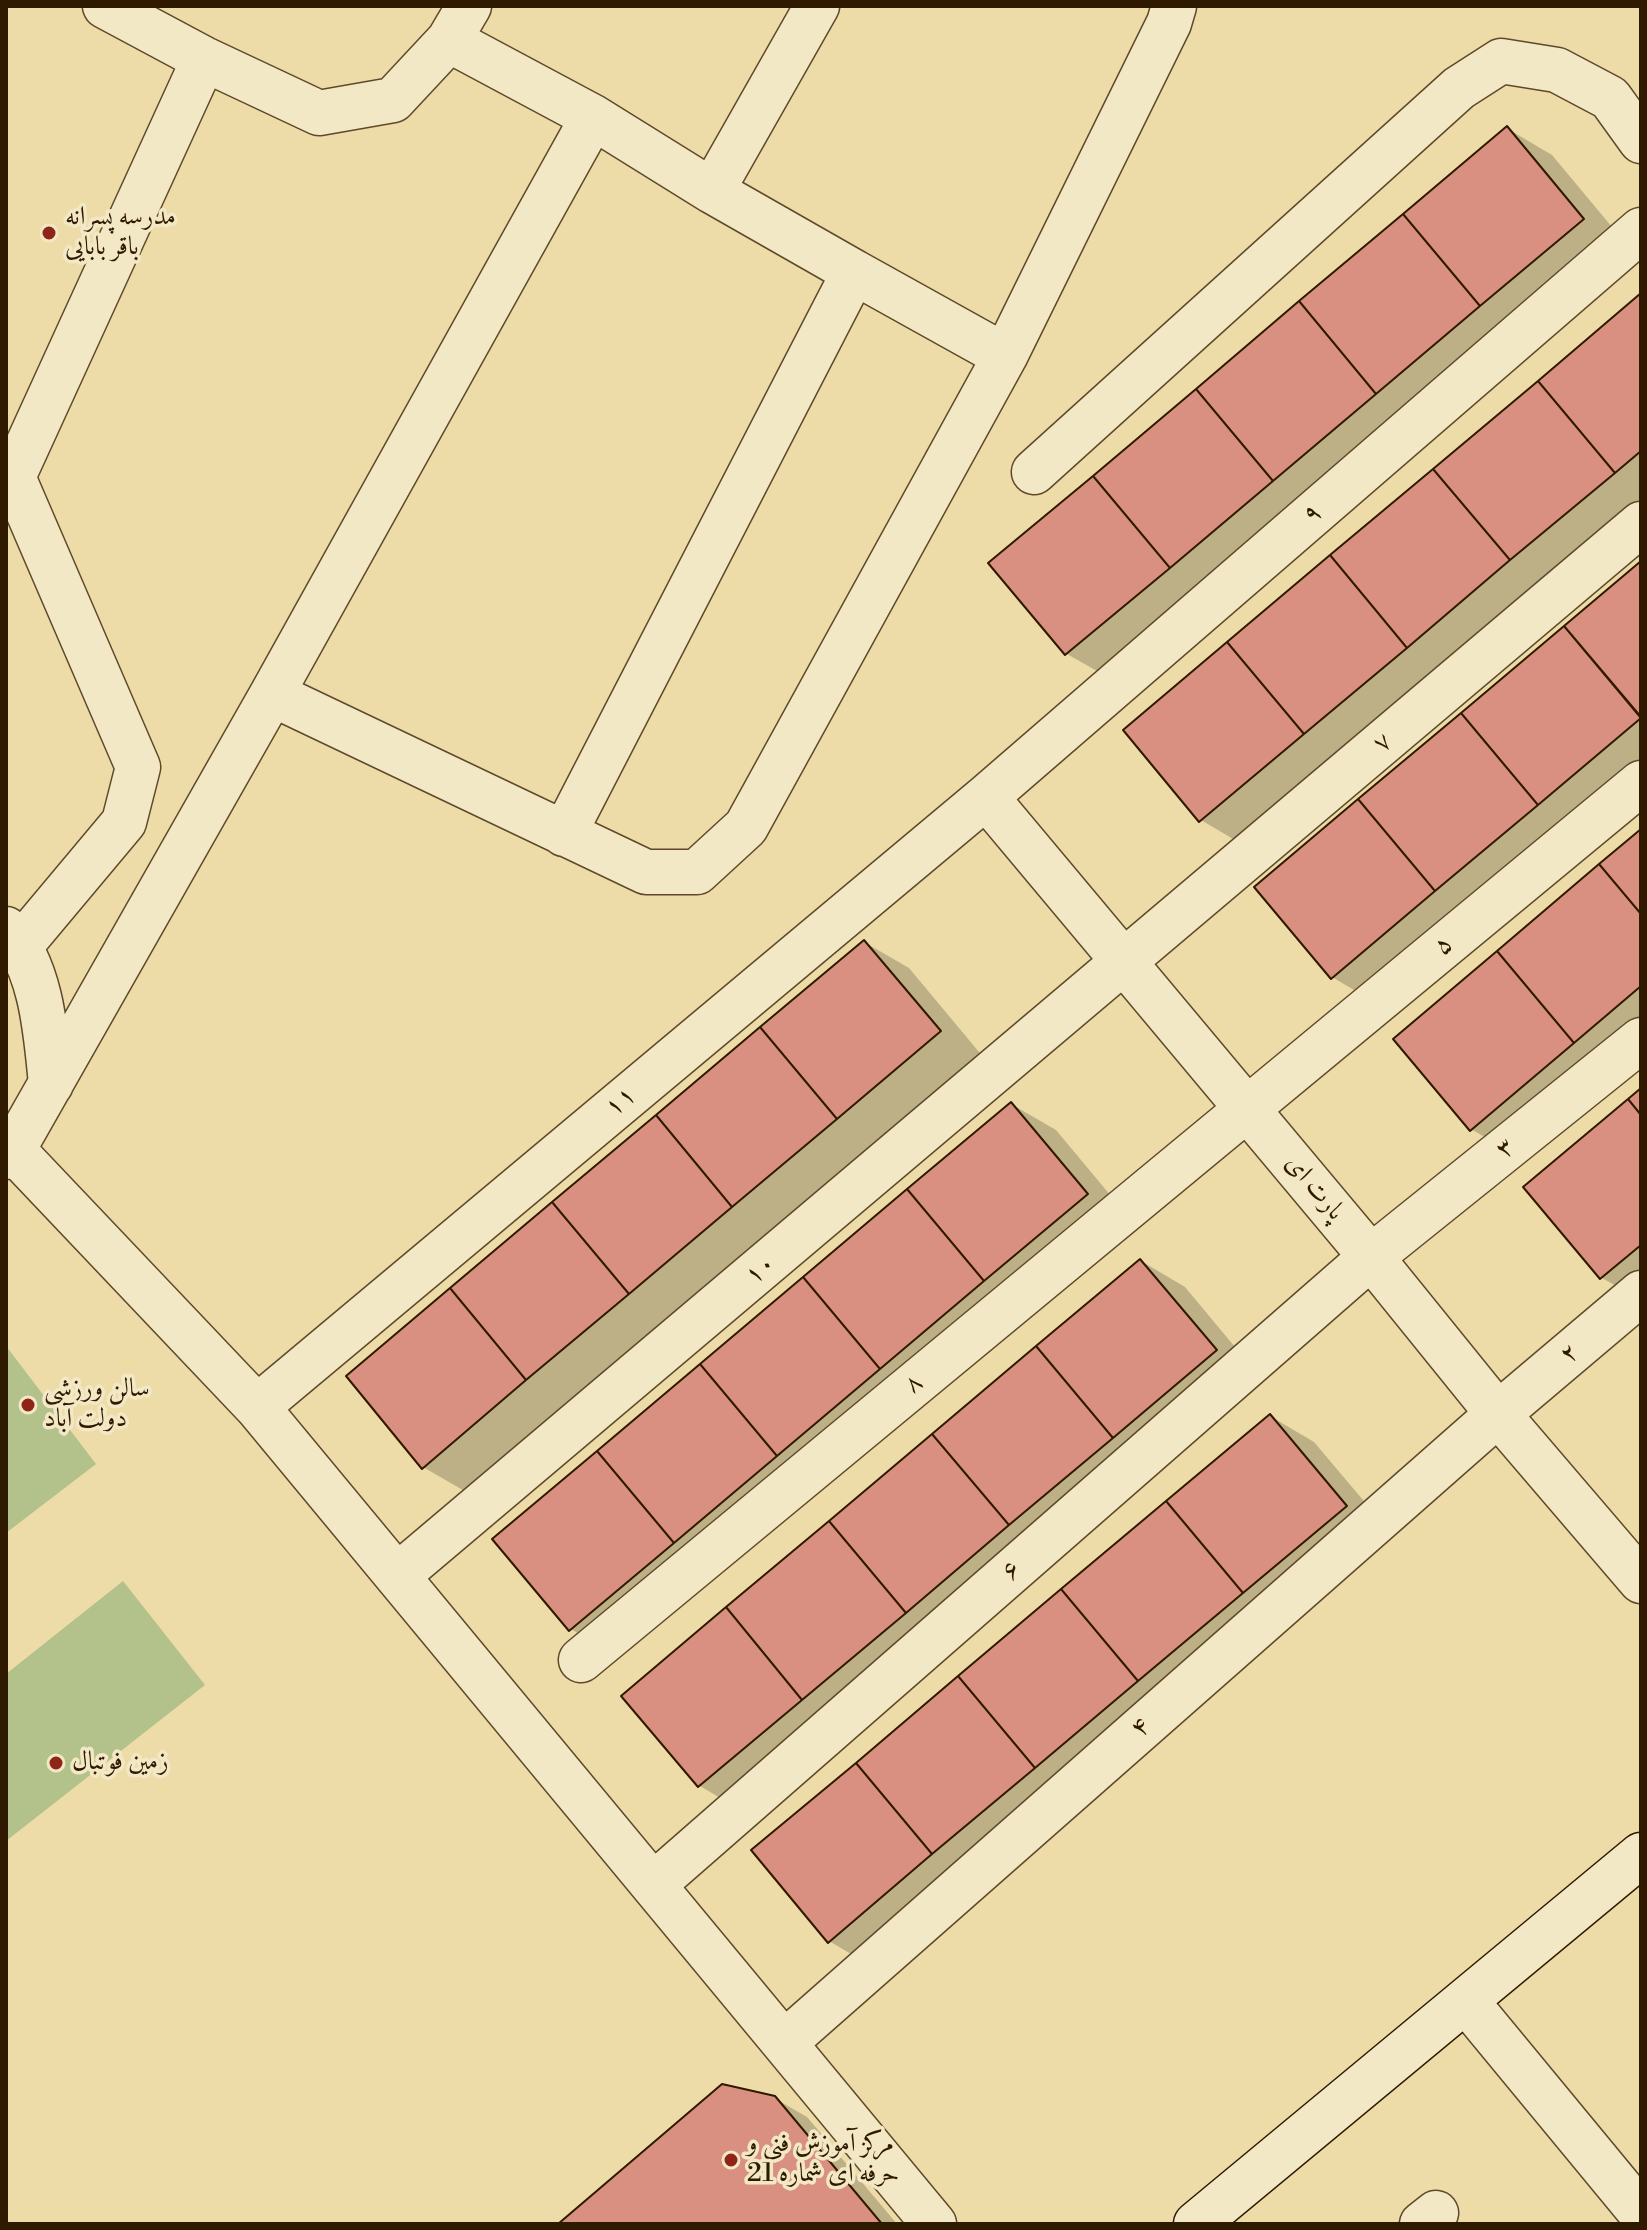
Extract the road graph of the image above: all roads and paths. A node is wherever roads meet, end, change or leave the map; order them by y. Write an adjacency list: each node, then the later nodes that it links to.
1 (106, 6): 5 (street)
2 (817, 6): 8 (street)
3 (1174, 6): 11 (street)
4 (459, 23): 5 (street); 6 (street)
5 (204, 59): 13 (street)
6 (593, 117): 8 (street); 15 (street)
7 (1641, 141): 12 (street)
8 (712, 191): 10 (street)
9 (1641, 230): 17 (street, ۹)
10 (854, 272): 11 (street); 18 (street)
11 (1005, 356): 18 (street)
12 (1034, 472)
13 (10, 475): 19 (street)
14 (1641, 524): 20 (street, ۷)
15 (272, 694): 18 (street); 22 (street)
16 (1641, 783): 23 (street, ۵)
17 (986, 797): 20 (street, پارت ای); 27 (street, ۱۱)
18 (564, 834)
19 (14, 937): 22 (street)
20 (1125, 963): 23 (street, پارت ای); 30 (street, ۱۰)
21 (1641, 1040): 25 (street, ۳)
22 (51, 1084): 24 (street)
23 (1247, 1109): 25 (street, پارت ای); 31 (street, ۸)
24 (10, 1154): 27 (street)
25 (1371, 1257): 28 (street, پارت ای); 33 (street, ۶)
26 (1641, 1293): 28 (street, ۲)
27 (257, 1407): 30 (street)
28 (1498, 1414): 29 (street, پارت ای); 35 (street, ۴)
29 (1634, 1558)
30 (397, 1576): 33 (street)
31 (581, 1660)
32 (1641, 1855): 34 (street)
33 (653, 1885): 35 (street)
34 (1466, 2001): 36 (street); 38 (street)
35 (784, 2043): 37 (street)
36 (1641, 2213)
37 (934, 2224)
38 (1196, 2224)

